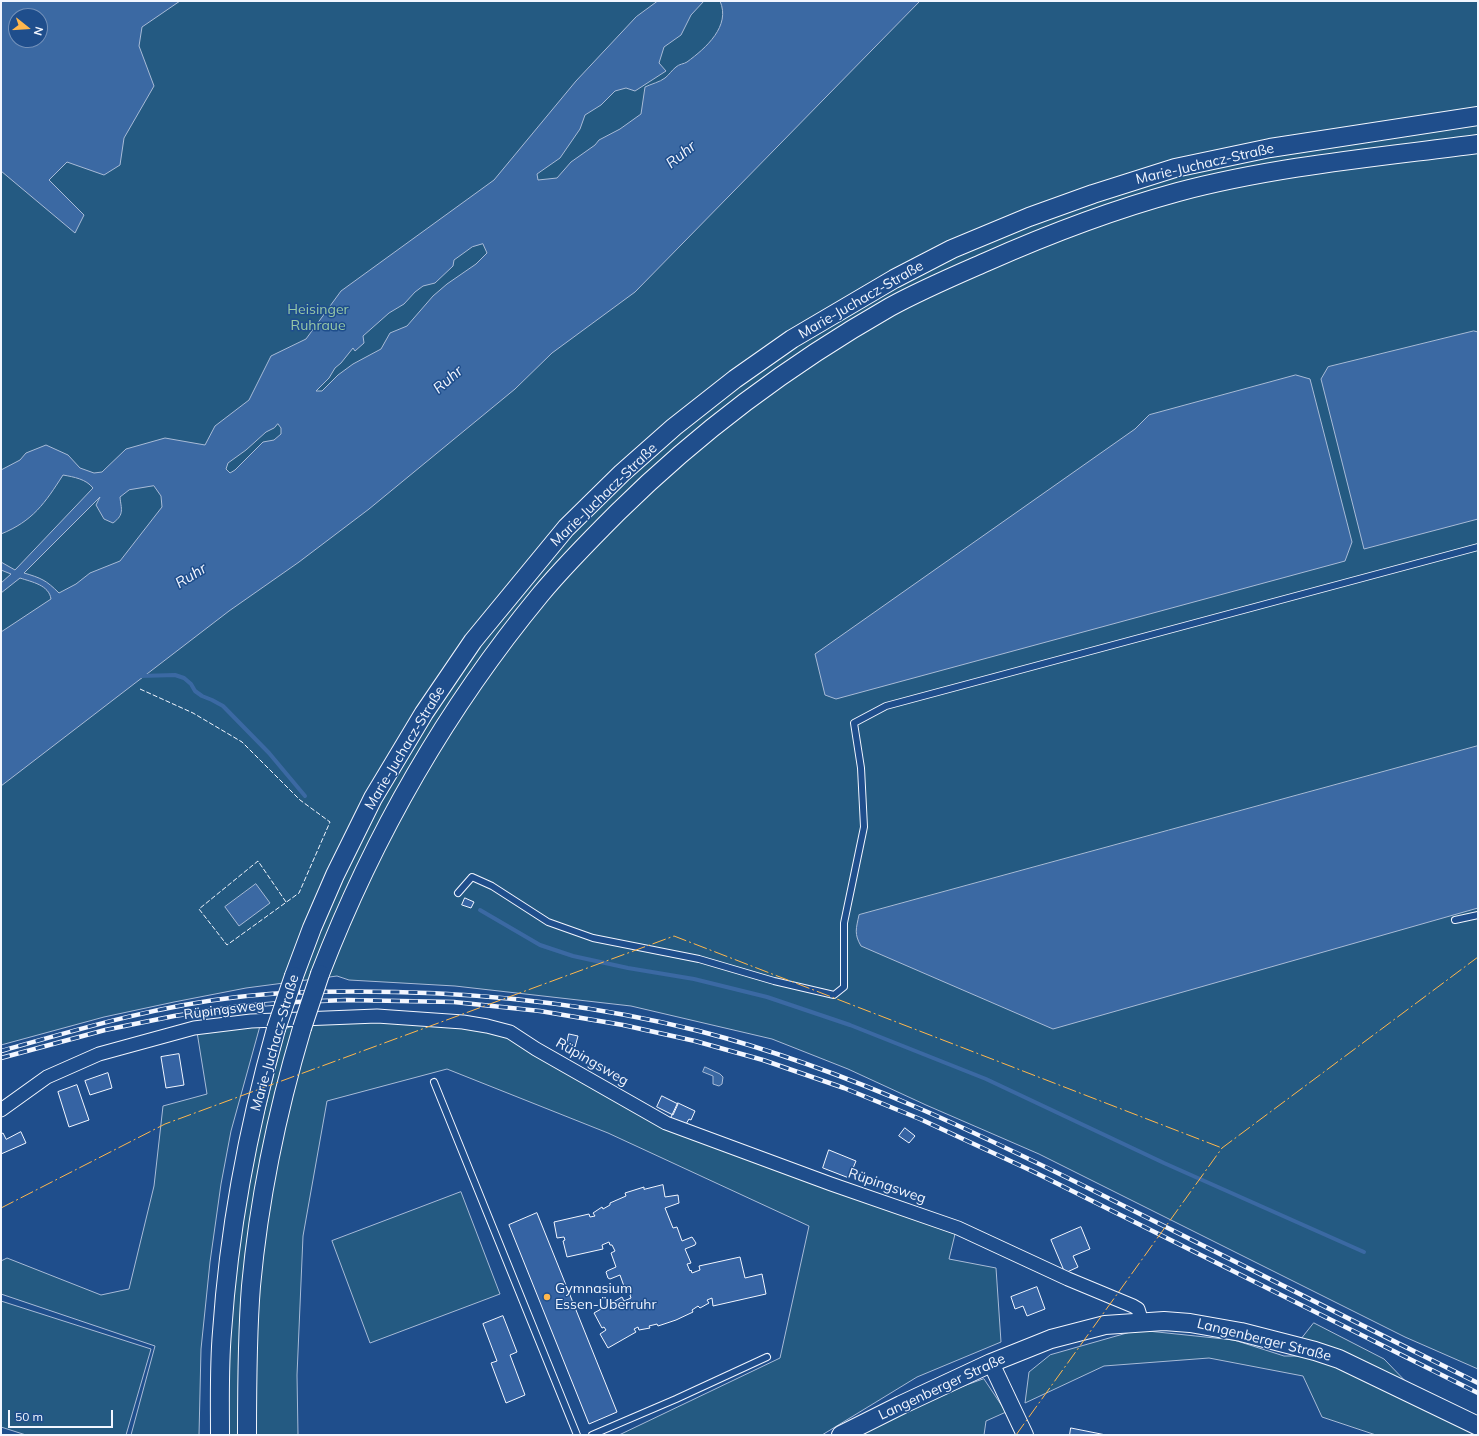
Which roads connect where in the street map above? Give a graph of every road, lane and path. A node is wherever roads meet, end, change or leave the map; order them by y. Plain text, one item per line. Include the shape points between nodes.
1 (1478, 116) edge
2 (1478, 144) edge
3 (1478, 547) edge
4 (458, 893) dead end
5 (1478, 915) edge
6 (1455, 920) dead end
7 (434, 1082) dead end
8 (1, 1110) edge
9 (1142, 1322) junction
10 (766, 1357) dead end
11 (991, 1363) junction
12 (1478, 1426) edge
13 (220, 1435) edge
14 (247, 1435) edge
15 (577, 1435) edge
16 (592, 1435) edge
17 (841, 1435) edge
18 (1025, 1435) edge

1 - 13 main road, Marie-Juchacz-Straße, bridge via 1270,148 1175,168 1029,217 952,249 894,279 792,339 735,379 674,427 566,528 473,641 424,713 373,798 312,928 262,1077 237,1204 222,1333
2 - 14 main road, Marie-Juchacz-Straße, bridge via 1274,172 1181,192 1104,214 1040,238 958,274 892,306 814,354 751,398 691,445 589,541 541,593 445,725 397,807 361,877 320,974 287,1077 274,1136 257,1242 251,1286
3 - 4 lane via 886,706 854,723 861,768 864,826 844,923 844,987 834,995 699,959 593,938 548,922 492,886 472,877
5 - 6 lane
7 - 15 lane
8 - 9 street, Rüpingsweg via 47,1077 92,1057 194,1028 251,1021 377,1016 487,1026 510,1032 666,1123 958,1228 1133,1306 1138,1309
9 - 11 main road, Langenberger Straße via 1106,1325 1051,1338
9 - 12 main road, Langenberger Straße via 1190,1323 1241,1332 1315,1351 1339,1359
10 - 16 lane
11 - 17 main road, Langenberger Straße
11 - 18 street

